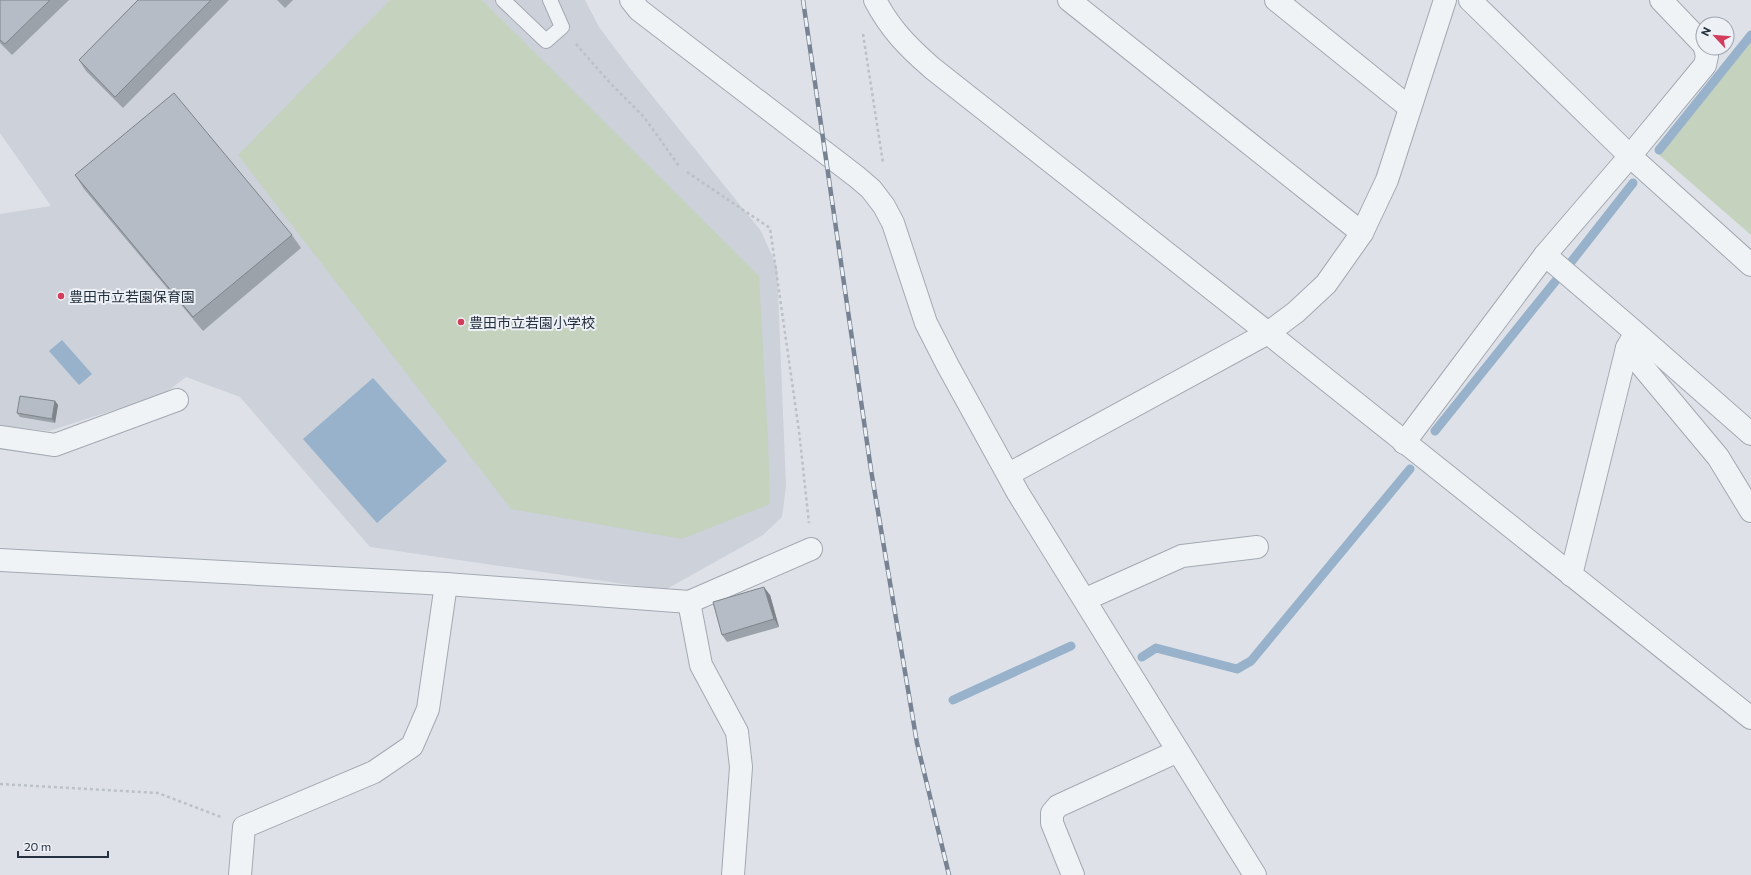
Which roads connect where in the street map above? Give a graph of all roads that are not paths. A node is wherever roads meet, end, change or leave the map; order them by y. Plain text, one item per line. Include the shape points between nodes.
1 (503, 0) edge
2 (550, 0) edge
3 (631, 0) edge
4 (1069, 0) edge
5 (1276, 0) edge
6 (1445, 0) edge
7 (1470, 0) edge
8 (1661, 0) edge
9 (878, 6) edge
10 (1695, 36) edge
11 (1707, 56) edge
12 (1410, 108) junction
13 (1630, 156) junction
14 (1362, 233) junction
15 (1545, 255) junction
16 (1751, 264) edge
17 (1268, 333) junction
18 (1631, 340) junction
19 (177, 400) dead end
20 (1751, 434) edge
21 (0, 437) edge
22 (1404, 443) junction
23 (1009, 474) junction
24 (1751, 511) edge
25 (1257, 547) dead end
26 (810, 549) road end
27 (0, 560) edge
28 (1571, 575) junction
29 (446, 584) junction
30 (1086, 599) junction
31 (690, 602) junction
32 (1751, 718) edge
33 (1178, 751) junction
34 (240, 875) edge
35 (733, 875) edge
36 (1073, 875) edge
37 (1255, 875) edge

1 - 2 lane via 546,41 562,27
3 - 23 street via 639,10 871,189 884,206 892,223 926,323
4 - 14 street
5 - 12 street
6 - 12 street
7 - 13 street
8 - 10 street
9 - 17 street via 893,30 932,68
11 - 13 street via 1705,65
12 - 14 street via 1387,180
13 - 15 street
13 - 16 street
14 - 17 street via 1326,284 1296,312
15 - 18 street
15 - 22 street
17 - 22 street
17 - 23 street
18 - 20 street
18 - 24 street via 1718,457
18 - 28 street
19 - 21 street via 54,445
22 - 28 street
23 - 30 street
25 - 30 street via 1182,556
26 - 31 street
27 - 29 street
28 - 32 street
29 - 31 street
29 - 34 street via 428,709 412,746 374,772 244,827
30 - 33 street
31 - 35 street via 702,665 737,732 741,768
33 - 36 street via 1058,806 1052,813 1052,823
33 - 37 street

